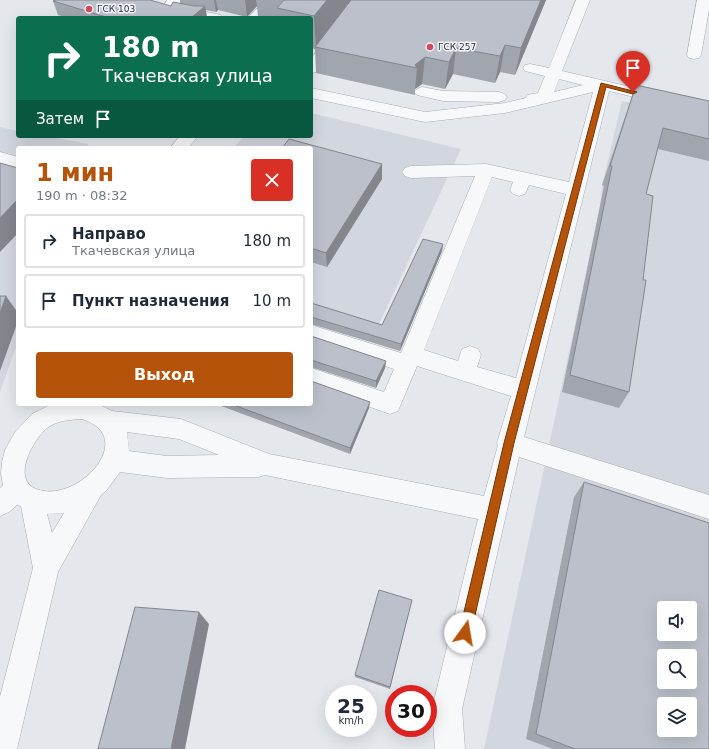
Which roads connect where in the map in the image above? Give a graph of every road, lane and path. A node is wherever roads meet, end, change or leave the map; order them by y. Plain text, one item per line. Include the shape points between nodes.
1 (174, 0) edge
2 (272, 0) edge
3 (361, 0) edge
4 (582, 0) edge
5 (704, 0) edge
6 (207, 16) edge
7 (257, 16) edge
8 (694, 55) dead end
9 (313, 66) edge
10 (530, 68) dead end
11 (554, 73) junction
12 (603, 85) junction
13 (313, 92) edge
14 (422, 92) dead end
15 (544, 98) junction
16 (709, 110) edge
17 (188, 138) edge
18 (180, 146) edge
19 (0, 157) edge
20 (16, 162) edge
21 (486, 170) junction
22 (410, 172) dead end
23 (576, 190) junction
24 (313, 334) edge
25 (409, 359) junction
26 (313, 378) edge
27 (524, 390) junction
28 (83, 407) edge
29 (107, 420) junction
30 (509, 443) junction
31 (8, 458) edge
32 (114, 460) junction
33 (268, 465) junction
34 (92, 488) junction
35 (16, 498) edge
36 (709, 507) edge
37 (493, 510) junction
38 (46, 568) junction
39 (2, 749) edge
40 (450, 749) edge

1 - 6 street via 170,8
2 - 7 street
3 - 9 street
4 - 11 street
5 - 8 street
10 - 11 street
11 - 12 street
11 - 15 street
12 - 15 street
12 - 16 street
12 - 23 street
13 - 15 street via 425,117 505,108
14 - 15 street via 442,96
17 - 18 street
19 - 20 street
21 - 22 street
21 - 23 street via 521,184
21 - 25 street
23 - 27 street
24 - 25 street
25 - 26 street via 390,404
25 - 27 street via 467,363
27 - 30 street
28 - 29 street
28 - 31 street via 50,415 35,423 25,431
29 - 32 street via 114,429 117,439
29 - 33 street via 181,429
30 - 36 street
30 - 37 street
31 - 35 street via 9,475
32 - 33 street via 167,467
32 - 34 street via 106,476
33 - 37 street
34 - 35 street via 78,498 62,503 46,504
34 - 38 street
35 - 38 street
37 - 40 street via 447,709
38 - 39 street

